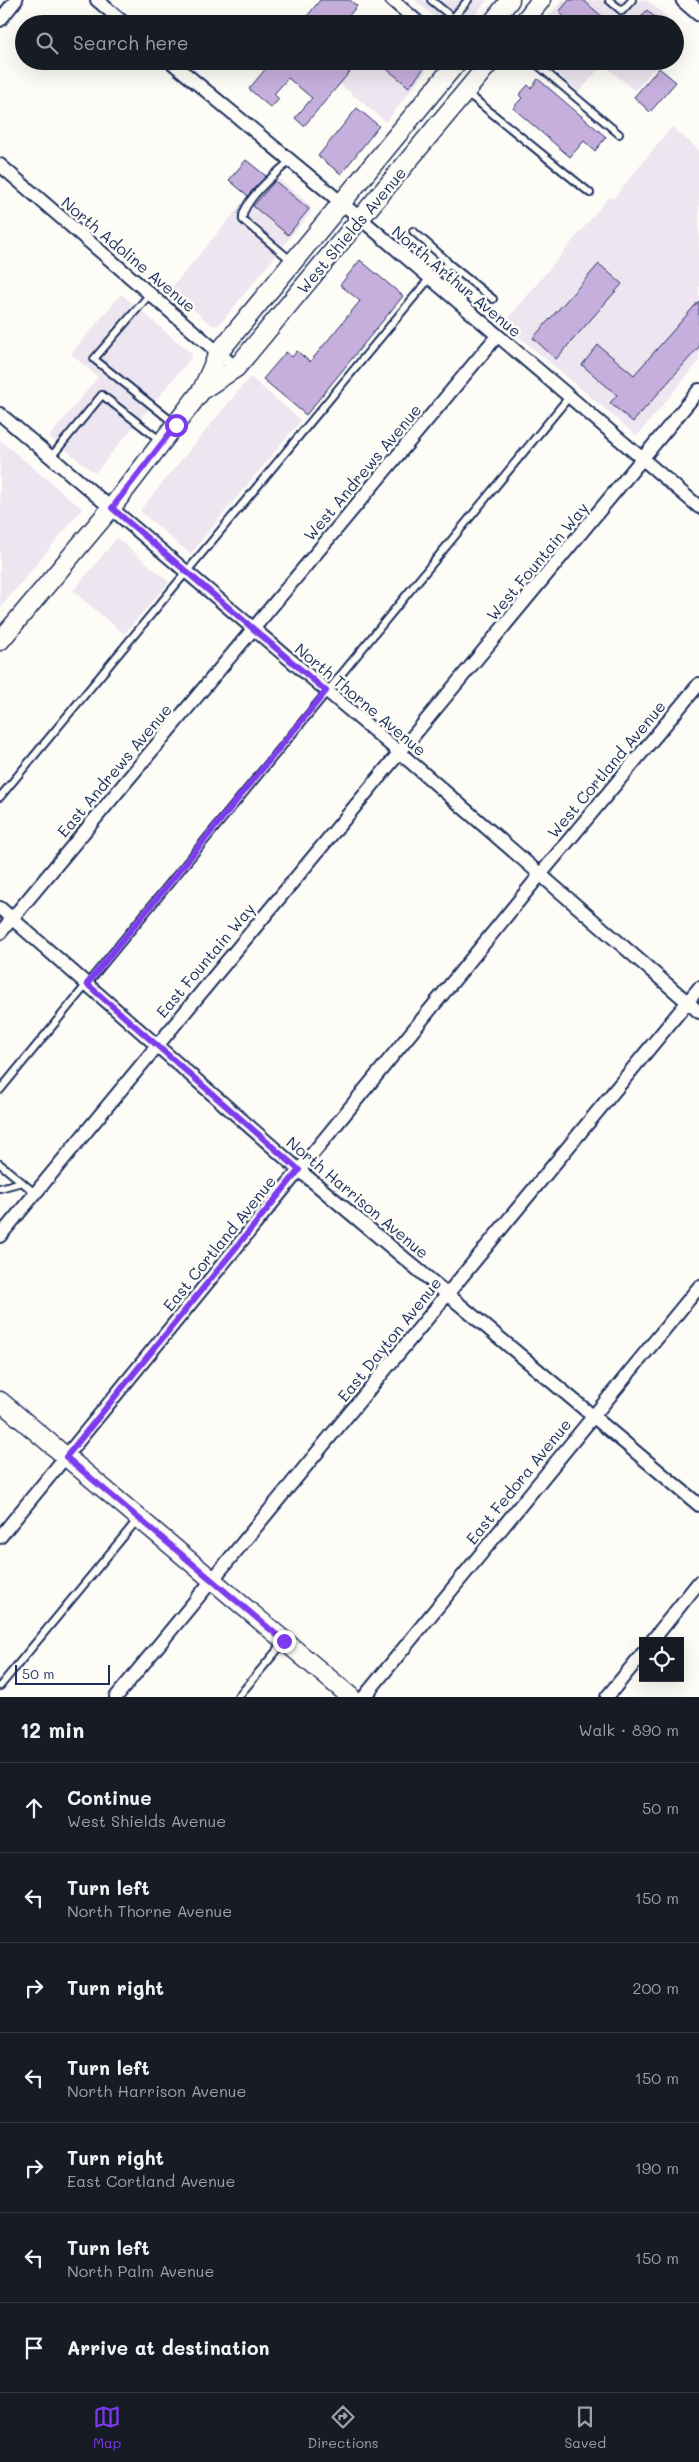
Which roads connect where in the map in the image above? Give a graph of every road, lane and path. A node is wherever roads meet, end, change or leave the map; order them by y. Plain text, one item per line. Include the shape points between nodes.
1 (16, 0) edge
2 (97, 0) edge
3 (392, 0) edge
4 (431, 0) edge
5 (468, 0) edge
6 (510, 0) edge
7 (541, 0) edge
8 (609, 0) edge
9 (632, 0) edge
10 (684, 0) edge
11 (699, 13) edge
12 (114, 15) edge
13 (410, 15) edge
14 (445, 15) edge
15 (455, 15) edge
16 (498, 15) edge
17 (529, 15) edge
18 (0, 20) edge
19 (181, 70) edge
20 (452, 70) edge
21 (461, 70) edge
22 (484, 70) edge
23 (544, 70) edge
24 (466, 92) junction
25 (619, 134) dead end
26 (419, 149) junction
27 (290, 161) junction
28 (0, 165) edge
29 (590, 193) dead end
30 (342, 205) junction
31 (361, 220) junction
32 (413, 231) dead end
33 (294, 263) junction
34 (448, 263) junction
35 (430, 279) junction
36 (150, 294) junction
37 (493, 299) dead end
38 (497, 336) junction
39 (219, 352) junction
40 (236, 368) junction
41 (202, 390) junction
42 (699, 390) edge
43 (569, 397) junction
44 (0, 414) edge
45 (176, 425) junction
46 (162, 442) junction
47 (51, 457) junction
48 (642, 459) junction
49 (699, 507) edge
50 (112, 508) junction
51 (186, 571) junction
52 (252, 628) junction
53 (0, 641) edge
54 (699, 684) edge
55 (326, 691) junction
56 (399, 752) junction
57 (0, 796) edge
58 (539, 876) junction
59 (0, 908) edge
60 (12, 918) junction
61 (0, 933) edge
62 (87, 984) junction
63 (699, 988) edge
64 (687, 1002) junction
65 (699, 1012) edge
66 (156, 1044) junction
67 (0, 1090) edge
68 (0, 1164) edge
69 (299, 1170) junction
70 (22, 1182) junction
71 (0, 1188) edge
72 (35, 1193) junction
73 (0, 1236) edge
74 (699, 1286) edge
75 (447, 1293) junction
76 (0, 1401) edge
77 (593, 1414) junction
78 (66, 1457) junction
79 (699, 1505) edge
80 (138, 1518) junction
81 (0, 1537) edge
82 (213, 1580) junction
83 (699, 1582) edge
84 (655, 1637) edge
85 (284, 1641) junction
86 (639, 1658) edge
87 (0, 1686) edge
88 (116, 1697) edge
89 (238, 1697) edge
90 (351, 1697) edge
91 (364, 1697) edge
92 (608, 1697) edge

1 - 18 street
2 - 12 street
3 - 13 street
4 - 14 lane
5 - 15 lane
6 - 16 main road
7 - 17 main road
8 - 9 lane via 622,11
10 - 11 street
19 - 27 street, North Arthur Avenue
20 - 30 main road, West Shields Avenue
21 - 26 main road via 462,75 428,124
22 - 24 main road, West Shields Avenue
23 - 25 lane
24 - 26 main road, West Shields Avenue
24 - 29 lane
26 - 31 main road, West Shields Avenue
27 - 30 street, North Arthur Avenue
27 - 33 lane via 273,175 242,215 243,220
28 - 36 street, North Adoline Avenue
30 - 31 street, North Arthur Avenue
30 - 33 main road, West Shields Avenue
31 - 35 street, North Arthur Avenue
31 - 40 main road, West Shields Avenue
32 - 34 lane
33 - 39 main road, West Shields Avenue
34 - 35 lane
34 - 37 lane
35 - 38 street, North Arthur Avenue
35 - 51 lane
36 - 39 street, North Adoline Avenue
36 - 45 lane via 94,359
38 - 43 street, North Arthur Avenue
38 - 52 street, West Andrews Avenue
39 - 40 street, North Adoline Avenue
39 - 41 main road, West Shields Avenue
40 - 41 main road, West Shields Avenue
41 - 45 main road, West Shields Avenue
42 - 48 street, West Fountain Way
43 - 48 street, North Arthur Avenue
43 - 55 lane
44 - 47 street, North Thorne Avenue
45 - 46 main road, West Shields Avenue
46 - 47 lane via 102,395
46 - 50 main road, West Shields Avenue
47 - 50 street, North Thorne Avenue
48 - 49 street, North Arthur Avenue
48 - 56 street, West Fountain Way
50 - 51 street, North Thorne Avenue
50 - 53 main road, West Shields Avenue
51 - 52 street, North Thorne Avenue
51 - 57 lane
52 - 55 street, North Thorne Avenue
52 - 60 street, East Andrews Avenue
54 - 58 street, West Cortland Avenue
55 - 56 street, North Thorne Avenue
55 - 62 lane
56 - 58 street, North Thorne Avenue
56 - 66 street, East Fountain Way
58 - 64 street, North Thorne Avenue
58 - 69 street, East Cortland Avenue
59 - 60 street, North Harrison Avenue
60 - 61 street, East Andrews Avenue
60 - 62 street, North Harrison Avenue
62 - 66 street, North Harrison Avenue
62 - 67 lane
63 - 64 street, East Dayton Avenue
64 - 65 street, North Thorne Avenue
64 - 75 street, East Dayton Avenue
66 - 69 street, North Harrison Avenue
66 - 72 street, East Fountain Way
68 - 70 lane
69 - 75 street, North Harrison Avenue
69 - 78 street, East Cortland Avenue
70 - 71 lane
70 - 72 lane
72 - 73 street, East Fountain Way
74 - 77 street, East Fedora Avenue
75 - 77 street, North Harrison Avenue
75 - 82 street, East Dayton Avenue
76 - 78 main road
77 - 79 street, North Harrison Avenue
77 - 91 street, East Fedora Avenue
78 - 80 main road
78 - 81 street, East Cortland Avenue
80 - 82 main road
80 - 87 lane
82 - 85 main road
82 - 88 street, East Dayton Avenue
83 - 84 street
85 - 89 lane
85 - 90 main road
86 - 92 street

